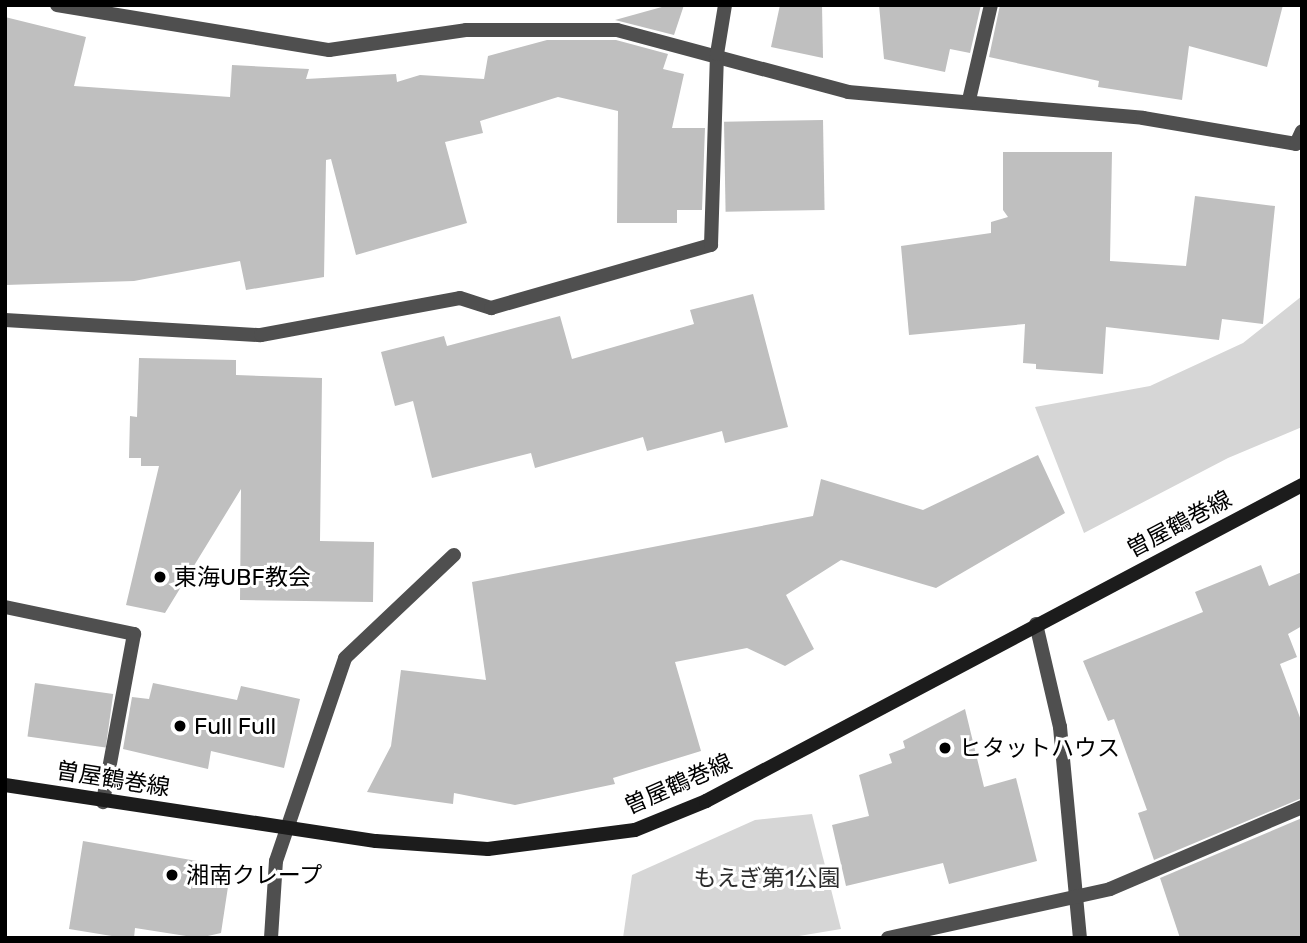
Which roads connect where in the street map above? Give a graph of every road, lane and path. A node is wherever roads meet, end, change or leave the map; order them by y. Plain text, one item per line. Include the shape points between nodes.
1 (57, 5) edge
2 (135, 5) edge
3 (724, 5) edge
4 (991, 5) edge
5 (141, 20) junction
6 (717, 54) junction
7 (969, 100) junction
8 (1302, 131) edge
9 (5, 320) edge
10 (1302, 485) edge
11 (454, 555) dead end
12 (5, 607) edge
13 (1036, 624) junction
14 (5, 785) edge
15 (103, 802) junction
16 (1302, 807) edge
17 (289, 828) junction
18 (1079, 898) junction
19 (271, 938) edge
20 (888, 938) edge
21 (1080, 938) edge

1 - 5 street
2 - 5 street
3 - 6 street
4 - 7 street
5 - 6 street via 329,50 466,30 617,30
6 - 7 street via 848,92
6 - 9 street via 711,245 491,308 460,298 261,335
7 - 8 street via 1143,118 1296,144
10 - 13 main road, 曽屋鶴巻線
11 - 17 street via 345,658
12 - 15 street via 134,634
13 - 17 main road, 曽屋鶴巻線 via 706,801 635,830 488,849
13 - 18 street via 1060,727
14 - 15 main road, 曽屋鶴巻線
15 - 17 main road, 曽屋鶴巻線
16 - 18 street
17 - 19 street via 276,861
18 - 20 street
18 - 21 street

